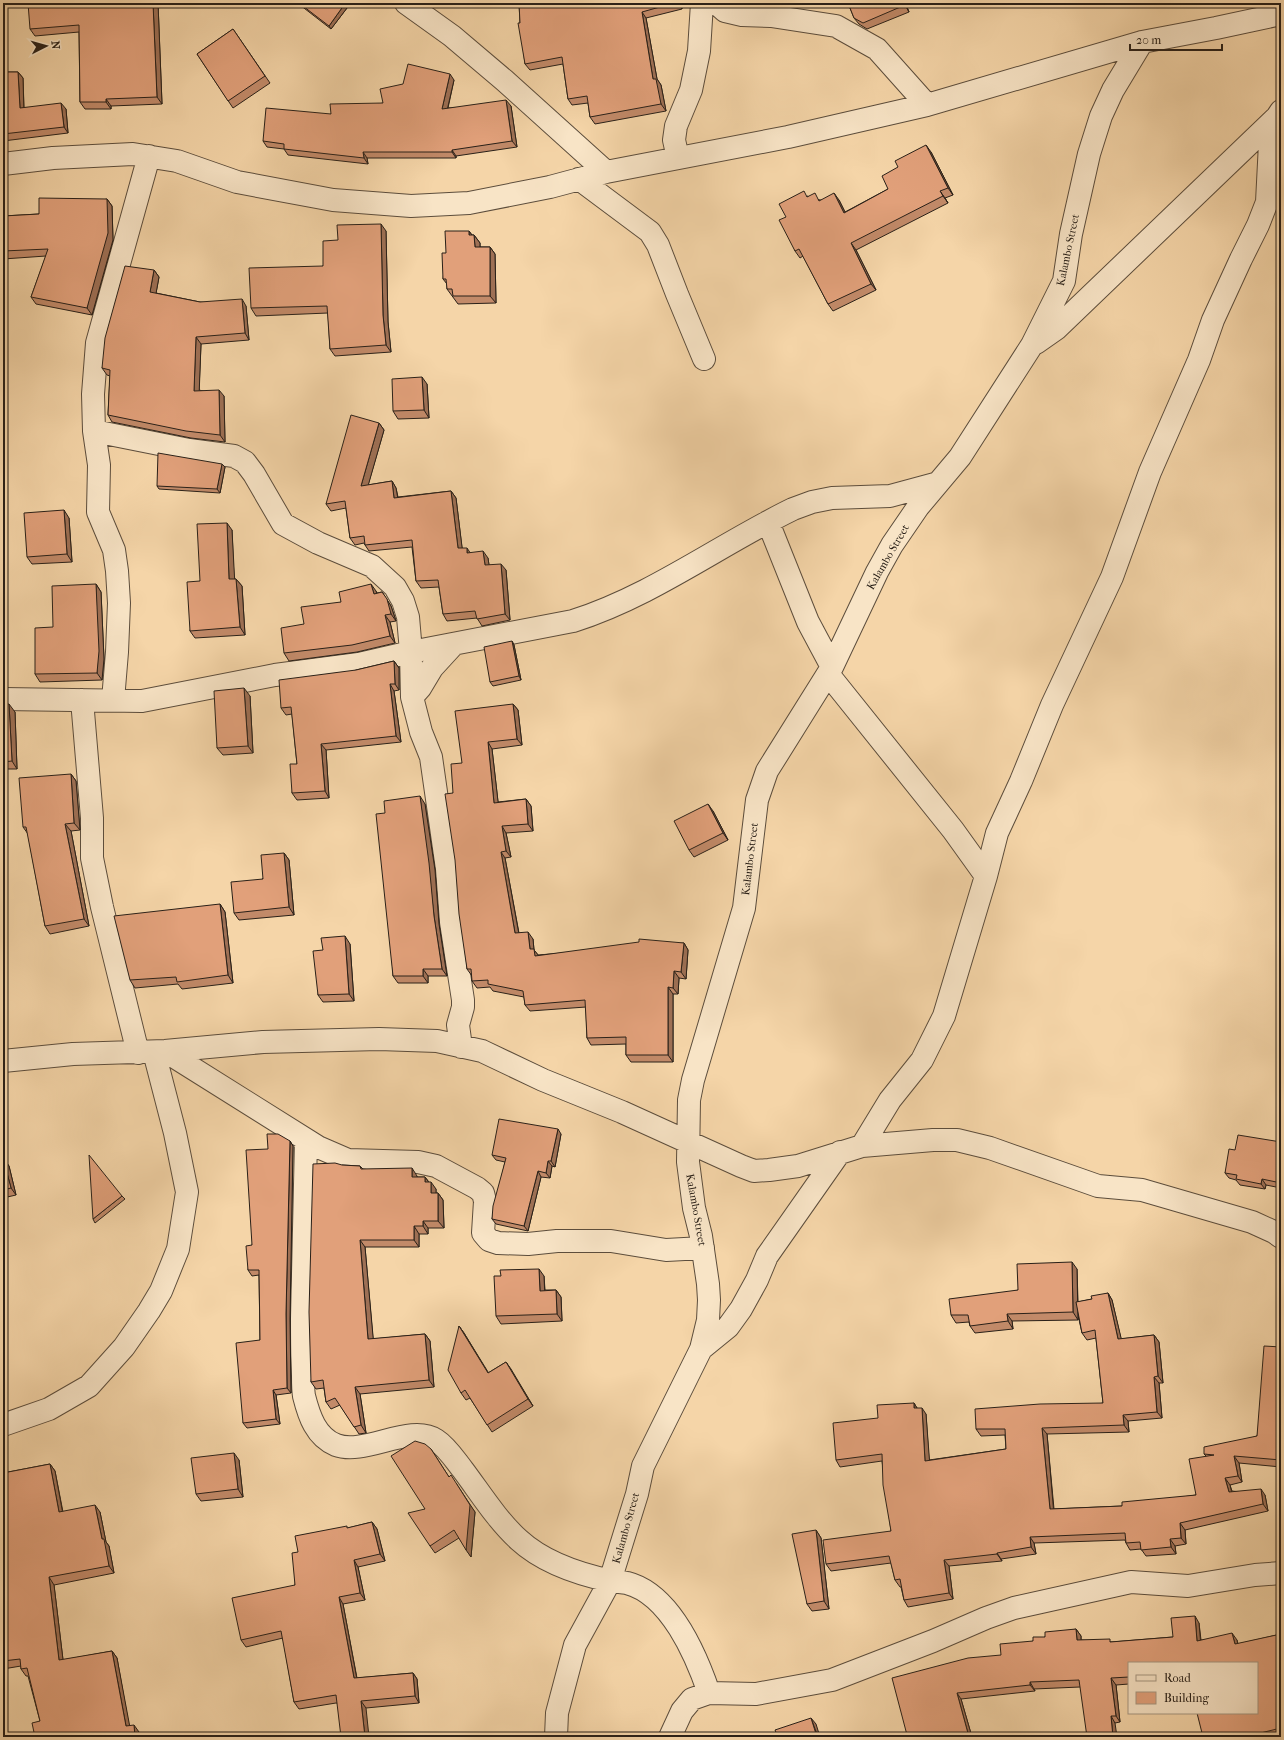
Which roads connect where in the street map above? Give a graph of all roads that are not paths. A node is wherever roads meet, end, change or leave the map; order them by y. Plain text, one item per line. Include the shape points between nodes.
1 (702, 3) edge
2 (716, 3) edge
3 (417, 7) edge
4 (1281, 14) edge
5 (1142, 42) junction
6 (927, 105) junction
7 (1279, 114) edge
8 (149, 156) junction
9 (678, 158) junction
10 (3, 164) edge
11 (606, 172) junction
12 (579, 179) junction
13 (1032, 345) junction
14 (704, 359) dead end
15 (94, 431) junction
16 (938, 483) junction
17 (768, 522) junction
18 (454, 644) junction
19 (411, 652) junction
20 (830, 671) junction
21 (412, 697) junction
22 (3, 699) edge
23 (82, 700) junction
24 (113, 700) junction
25 (986, 876) junction
26 (3, 1046) edge
27 (461, 1047) junction
28 (152, 1052) junction
29 (24, 1059) junction
30 (3, 1061) edge
31 (306, 1140) junction
32 (688, 1142) junction
33 (862, 1146) junction
34 (840, 1152) junction
35 (1281, 1237) edge
36 (703, 1248) junction
37 (701, 1349) junction
38 (3, 1425) edge
39 (1281, 1573) edge
40 (610, 1581) junction
41 (709, 1693) junction
42 (556, 1737) edge
43 (670, 1737) edge

1 - 9 street via 699,51 692,90 676,126 674,140
2 - 6 street via 725,11 742,16 771,16 836,26 878,49
3 - 11 street via 504,80
4 - 5 street
5 - 6 street
5 - 13 street, Kalambo Street via 1113,90 1101,116 1082,183 1064,281
6 - 9 street via 788,137
7 - 13 street via 1056,329
7 - 25 street via 1270,143 1267,202 1258,226 1213,320 1200,360 1150,472 1112,577 1052,705 997,833
8 - 10 street via 133,154 53,158
8 - 12 street via 178,161 238,182 333,200 411,206 469,203
8 - 15 street via 98,343 93,394
9 - 11 street
11 - 12 street
12 - 14 street via 650,232 658,244
13 - 16 street, Kalambo Street via 960,457
15 - 19 street via 189,450 234,456 245,462 283,524 318,544 372,566 395,587 408,617
15 - 24 street via 100,465 98,512 114,550 117,571 119,604
16 - 17 street via 890,496 832,498 812,502
16 - 20 street, Kalambo Street via 918,507 877,572
17 - 18 street via 653,586 597,613 573,621
17 - 20 street
18 - 19 street
18 - 21 street via 432,668
19 - 21 street
19 - 24 street via 359,664 275,675 142,701
20 - 25 street
20 - 32 street, Kalambo Street via 767,771 757,800 744,908 693,1080 689,1100
21 - 27 street via 431,758 445,857 451,922 463,1000 458,1024
22 - 23 street
23 - 24 street
23 - 28 street via 92,818 92,858 102,907
25 - 33 street via 944,1016 922,1060 890,1100
26 - 29 street
27 - 28 street via 437,1041 365,1040 264,1042
27 - 32 street via 482,1051
28 - 29 street via 73,1054
28 - 31 street
28 - 38 street via 175,1133 187,1192 178,1249 161,1291 149,1311 124,1347 89,1386 49,1409
29 - 30 street
31 - 36 street via 348,1160 427,1163 455,1175 483,1194 484,1234 489,1240 498,1243 611,1241 666,1250
31 - 40 street via 302,1270 304,1395 311,1420 321,1436 336,1445 346,1447 360,1447 418,1435 435,1439 519,1540 540,1557
32 - 34 street via 754,1170 798,1166
32 - 36 street, Kalambo Street via 691,1193
33 - 34 street
33 - 35 street via 957,1140 990,1148 1098,1186 1142,1190 1252,1222
34 - 37 street via 767,1256 741,1309 728,1327
36 - 37 street, Kalambo Street via 709,1300 708,1320
37 - 40 street, Kalambo Street via 643,1466
39 - 41 street via 1188,1586 1131,1582 1014,1608 832,1680 756,1694
40 - 41 street via 628,1583 645,1591 666,1608 699,1665
40 - 42 street, Kalambo Street via 575,1645 557,1713
41 - 43 street via 692,1699 682,1711

